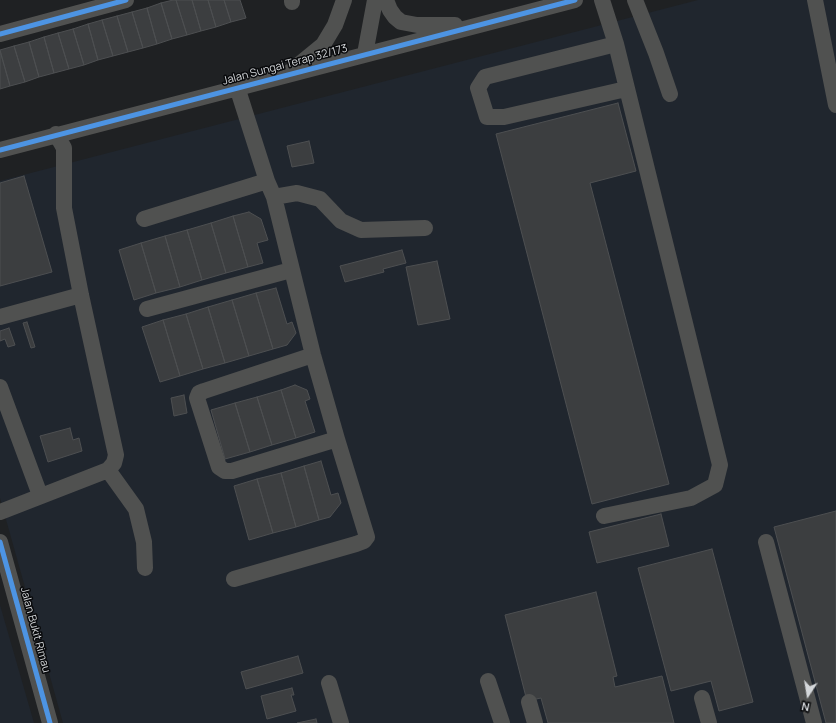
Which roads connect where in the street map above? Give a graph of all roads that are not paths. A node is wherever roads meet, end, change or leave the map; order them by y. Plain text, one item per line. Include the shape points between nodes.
1 (126, 0) edge
2 (345, 0) edge
3 (375, 0) edge
4 (386, 0) edge
5 (575, 0) edge
6 (602, 0) edge
7 (634, 0) edge
8 (815, 0) edge
9 (479, 25) junction
10 (0, 34) edge
11 (616, 44) junction
12 (365, 54) junction
13 (332, 63) junction
14 (287, 75) junction
15 (237, 88) junction
16 (626, 89) junction
17 (670, 94) dead end
18 (836, 105) edge
19 (56, 134) junction
20 (0, 150) edge
21 (266, 181) junction
22 (274, 197) junction
23 (144, 219) dead end
24 (425, 228) dead end
25 (291, 270) junction
26 (81, 295) junction
27 (147, 309) dead end
28 (0, 317) edge
29 (313, 354) junction
30 (0, 387) edge
31 (337, 439) junction
32 (108, 470) junction
33 (40, 496) junction
34 (0, 512) edge
35 (604, 516) dead end
36 (0, 542) edge
37 (766, 542) dead end
38 (145, 568) dead end
39 (234, 579) dead end
40 (488, 681) dead end
41 (329, 683) dead end
42 (702, 698) dead end
43 (529, 702) dead end
44 (50, 723) edge
45 (342, 723) edge
46 (502, 723) edge
47 (535, 723) edge
48 (709, 723) edge
49 (814, 723) edge

1 - 10 street
2 - 13 street
2 - 14 street via 323,45
3 - 12 street
4 - 9 street via 395,18 408,24
5 - 9 street, Jalan Sungai Terap 32/173
6 - 11 street
7 - 17 street
8 - 18 street
9 - 12 street, Jalan Sungai Terap 32/173
11 - 16 street
11 - 16 street via 485,77 478,88 487,117 504,117
12 - 13 street, Jalan Sungai Terap 32/173
13 - 14 street, Jalan Sungai Terap 32/173
14 - 15 street, Jalan Sungai Terap 32/173
15 - 19 street, Jalan Sungai Terap 32/173
15 - 21 street
16 - 35 street via 720,465 715,485 691,498
19 - 20 street, Jalan Sungai Terap 32/173
19 - 26 street via 64,148 64,208
21 - 22 street
21 - 23 street
22 - 24 street via 297,193 320,199 342,221 361,230
22 - 25 street
25 - 27 street
25 - 29 street
26 - 28 street
26 - 32 street via 116,455
29 - 31 street
29 - 31 street via 204,391 199,393 197,398 219,467 225,471
30 - 33 street
31 - 39 street via 368,537 364,541
32 - 33 street
32 - 38 street via 136,509 144,542
33 - 34 street
36 - 44 street, Jalan Bukit Rimau
37 - 49 street
40 - 46 street
41 - 45 street
42 - 48 street
43 - 47 street

